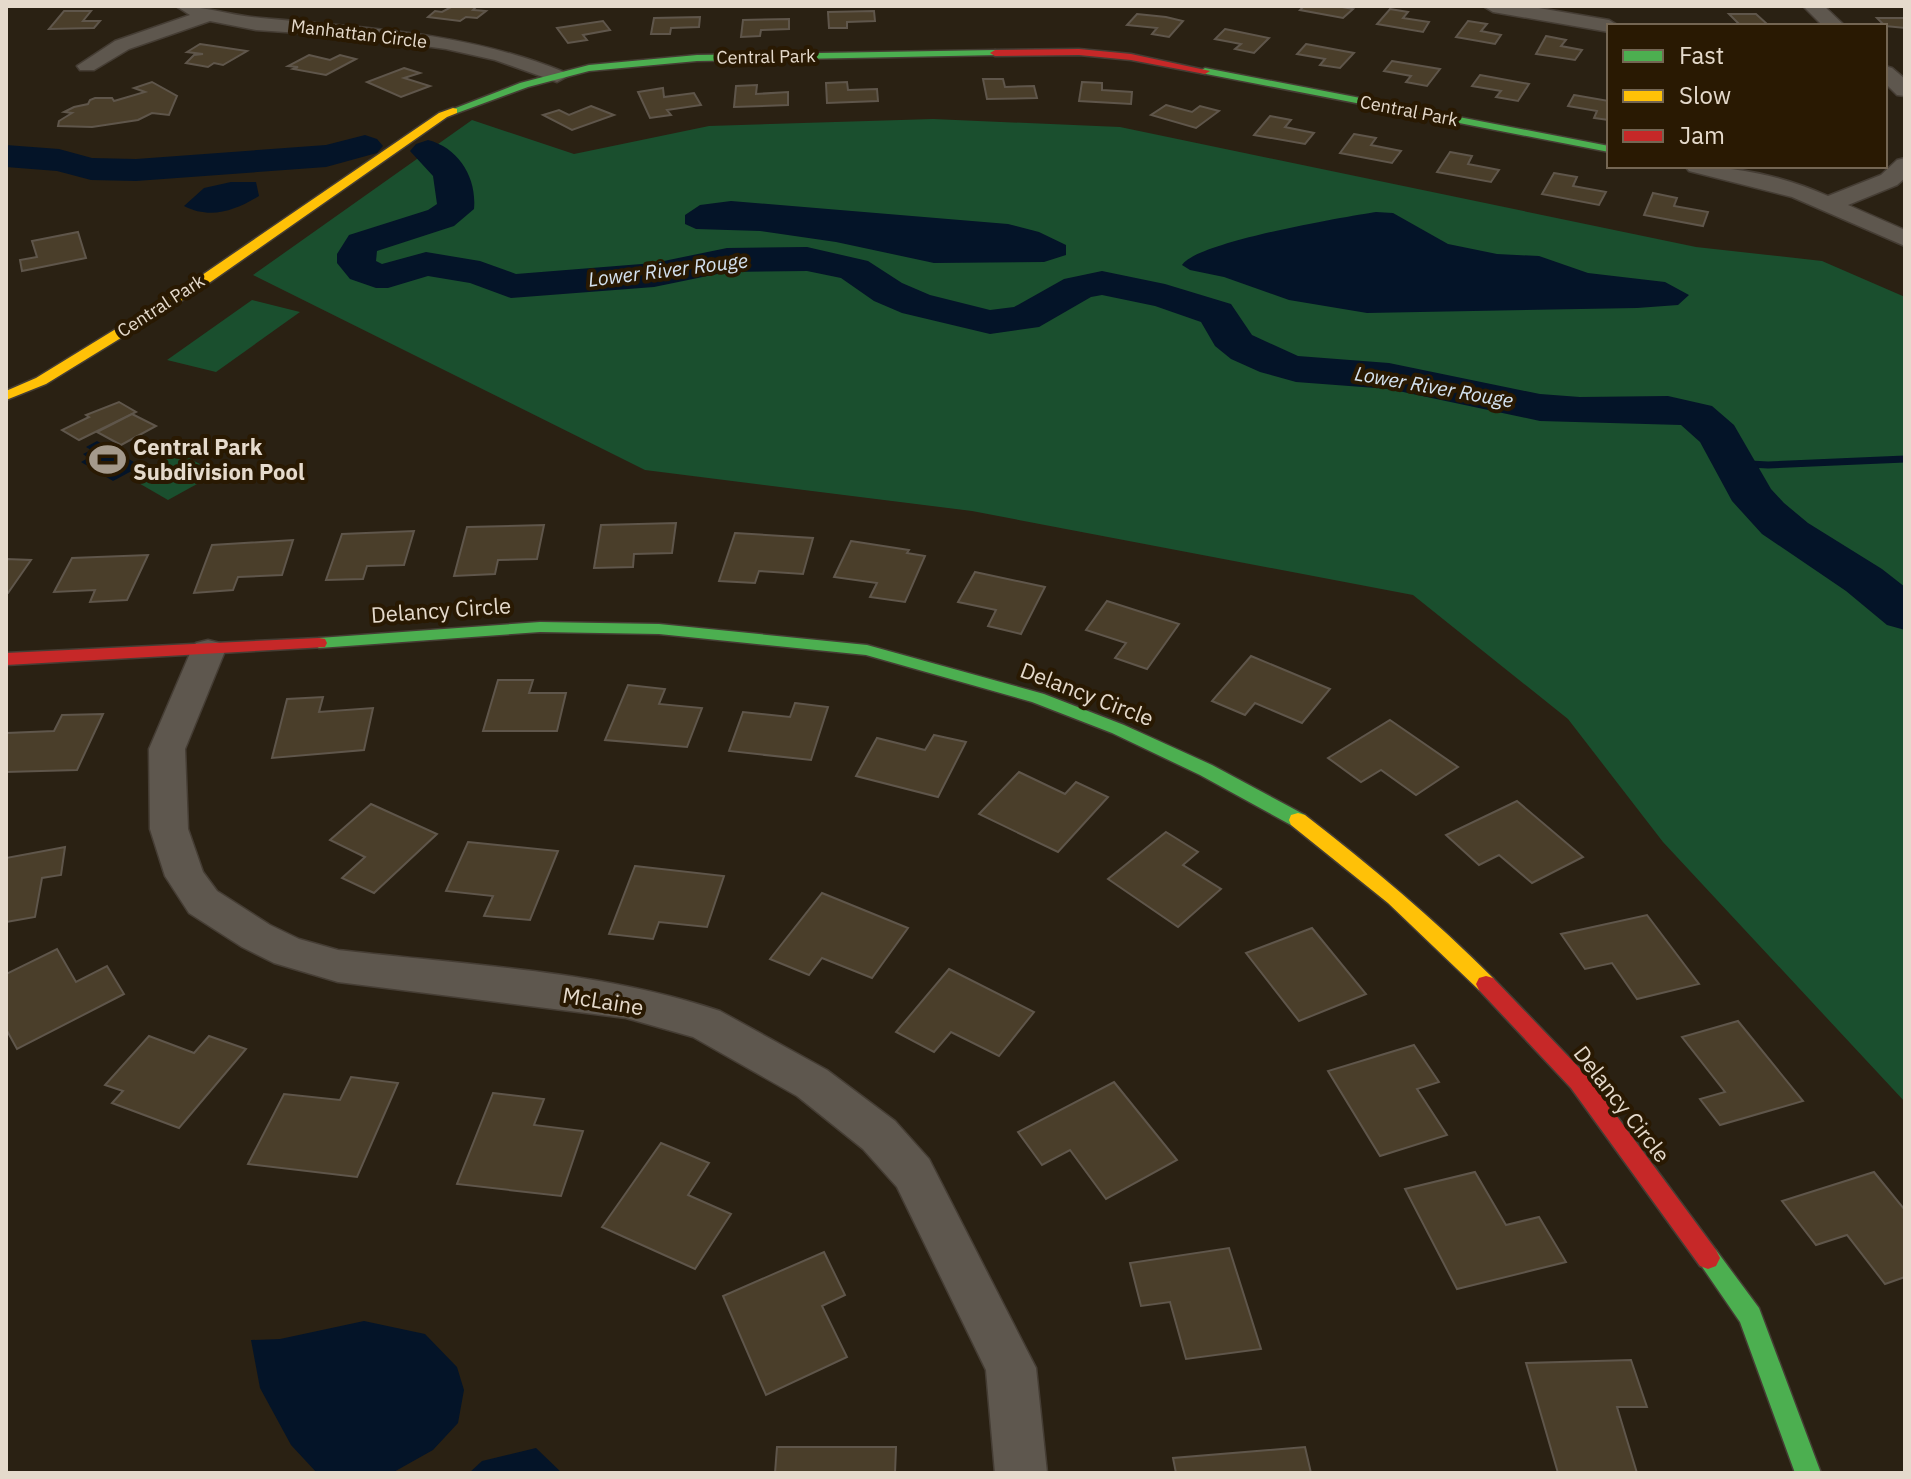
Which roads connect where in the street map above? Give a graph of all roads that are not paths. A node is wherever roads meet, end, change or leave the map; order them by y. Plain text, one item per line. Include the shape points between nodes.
1 (186, 6) edge
2 (1493, 6) edge
3 (1813, 6) edge
4 (1528, 9) edge
5 (206, 16) junction
6 (1833, 24) edge
7 (1607, 26) edge
8 (440, 44) junction
9 (87, 66) dead end
10 (1887, 74) edge
11 (557, 76) junction
12 (524, 85) junction
13 (1905, 90) edge
14 (1607, 149) edge
15 (1905, 165) edge
16 (1706, 168) edge
17 (1829, 204) junction
18 (1895, 206) dead end
19 (1870, 220) junction
20 (1905, 239) edge
21 (6, 396) edge
22 (208, 651) junction
23 (6, 659) edge
24 (1021, 1473) edge
25 (1808, 1473) edge

1 - 5 street, Manhattan Circle
2 - 4 street
3 - 6 street
4 - 7 street
5 - 8 street, Manhattan Circle via 370,24
5 - 9 street via 122,45
8 - 11 street, Manhattan Circle via 506,55
8 - 12 street, Manhattan Circle
10 - 13 street
11 - 12 street, Central Park
11 - 14 street, Central Park via 697,58 1079,52 1131,57
12 - 21 street, Central Park via 443,115 194,287 41,381
15 - 17 street via 1889,180
16 - 17 street
17 - 19 street
18 - 19 street
19 - 20 street
22 - 23 street, Delancy Circle
22 - 24 street, McLaine via 167,749 169,829 185,876 203,902 277,947 338,966 626,1001 705,1023 812,1083 879,1135 913,1173 1011,1368
22 - 25 street, Delancy Circle via 540,627 659,629 867,650 1038,698 1206,770 1287,812 1375,878 1436,932 1579,1082 1750,1316

